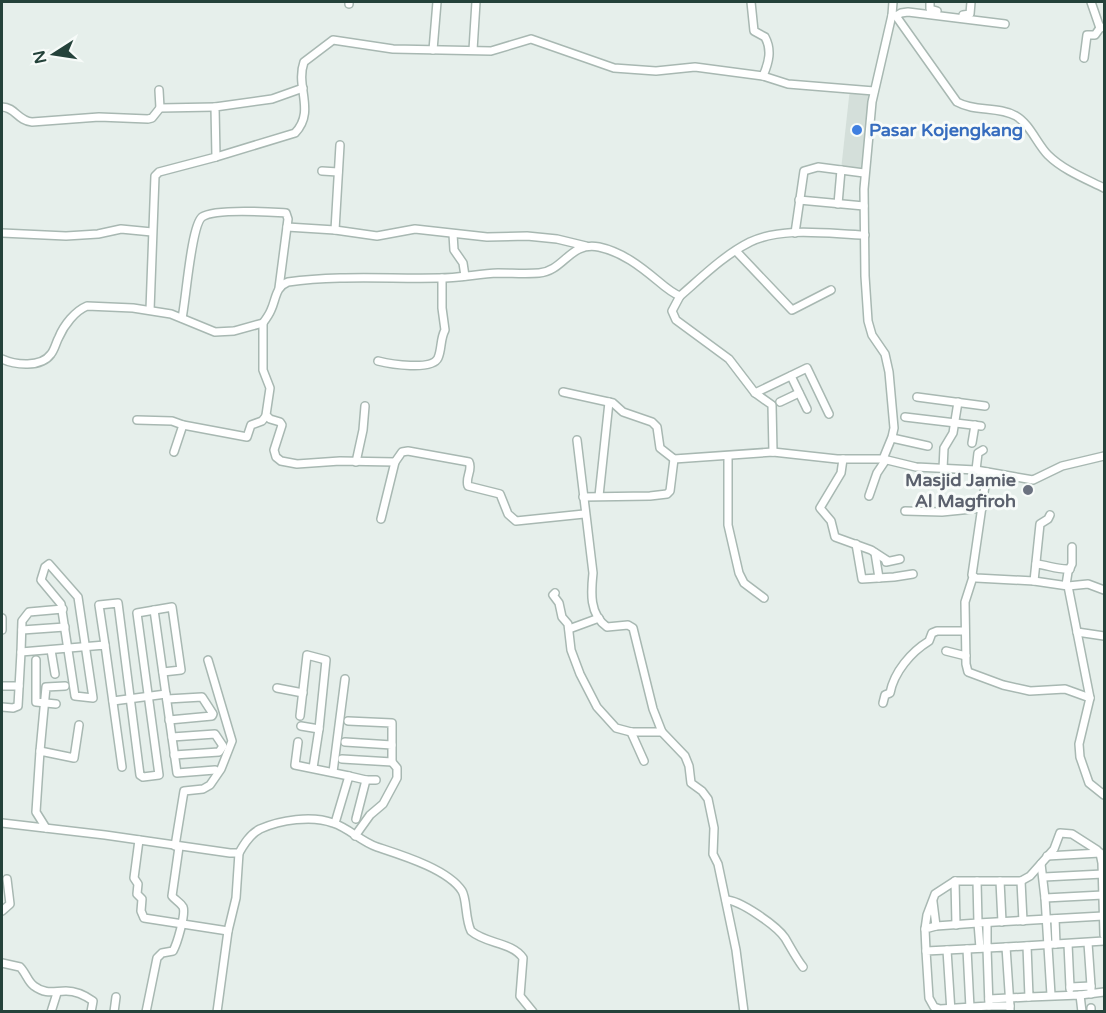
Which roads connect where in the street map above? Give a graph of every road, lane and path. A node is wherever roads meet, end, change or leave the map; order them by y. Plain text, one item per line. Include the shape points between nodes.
1 (437, 2) edge
2 (476, 2) edge
3 (752, 2) edge
4 (893, 2) edge
5 (930, 2) edge
6 (971, 2) edge
7 (1093, 2) edge
8 (894, 16) junction
9 (1005, 24) dead end
10 (1102, 28) edge
11 (433, 50) junction
12 (473, 50) junction
13 (1084, 58) dead end
14 (763, 75) junction
15 (303, 88) junction
16 (159, 90) dead end
17 (874, 92) junction
18 (214, 106) junction
19 (2, 107) edge
20 (160, 108) junction
21 (340, 145) dead end
22 (216, 157) junction
23 (841, 170) junction
24 (322, 171) dead end
25 (338, 172) junction
26 (864, 173) junction
27 (1104, 188) edge
28 (799, 200) junction
29 (838, 204) junction
30 (864, 206) junction
31 (287, 227) junction
32 (334, 230) junction
33 (152, 232) junction
34 (2, 233) edge
35 (795, 233) junction
36 (453, 234) junction
37 (865, 235) junction
38 (586, 246) junction
39 (736, 250) junction
40 (465, 276) junction
41 (442, 278) junction
42 (279, 289) junction
43 (831, 290) dead end
44 (680, 296) junction
45 (150, 310) junction
46 (182, 318) junction
47 (263, 323) junction
48 (2, 359) edge
49 (378, 360) dead end
50 (791, 376) junction
51 (563, 392) dead end
52 (756, 393) junction
53 (799, 393) junction
54 (917, 397) dead end
55 (609, 402) junction
56 (780, 402) dead end
57 (958, 402) junction
58 (365, 406) dead end
59 (985, 406) dead end
60 (807, 409) dead end
61 (829, 414) dead end
62 (266, 416) junction
63 (905, 417) dead end
64 (137, 420) dead end
65 (955, 422) junction
66 (183, 425) junction
67 (892, 438) junction
68 (577, 440) dead end
69 (972, 443) dead end
70 (928, 446) dead end
71 (983, 450) dead end
72 (174, 452) dead end
73 (773, 453) junction
74 (728, 456) junction
75 (1104, 456) edge
76 (674, 459) junction
77 (843, 459) junction
78 (884, 460) junction
79 (356, 462) junction
80 (395, 462) junction
81 (943, 469) junction
82 (976, 470) junction
83 (987, 472) junction
84 (599, 496) junction
85 (869, 496) dead end
86 (583, 497) junction
87 (982, 508) junction
88 (906, 511) dead end
89 (585, 514) junction
90 (1050, 515) dead end
91 (381, 519) dead end
92 (856, 544) junction
93 (1072, 547) dead end
94 (875, 553) junction
95 (900, 559) dead end
96 (888, 561) junction
97 (877, 563) junction
98 (1036, 564) junction
99 (1070, 569) junction
100 (913, 574) dead end
101 (973, 577) junction
102 (879, 578) junction
103 (1034, 581) junction
104 (1067, 585) junction
105 (1104, 590) edge
106 (555, 593) dead end
107 (764, 598) dead end
108 (63, 609) junction
109 (154, 610) junction
110 (2, 618) edge
111 (599, 618) junction
112 (65, 627) junction
113 (569, 629) junction
114 (2, 630) edge
115 (22, 630) junction
116 (965, 631) junction
117 (1077, 632) junction
118 (1104, 636) edge
119 (105, 645) junction
120 (86, 647) junction
121 (68, 648) junction
122 (51, 650) junction
123 (946, 651) dead end
124 (21, 652) junction
125 (966, 656) junction
126 (36, 660) dead end
127 (208, 660) dead end
128 (163, 672) junction
129 (55, 674) dead end
130 (345, 679) dead end
131 (2, 686) edge
132 (19, 686) junction
133 (65, 686) dead end
134 (277, 688) dead end
135 (303, 693) junction
136 (148, 696) junction
137 (166, 696) junction
138 (130, 698) junction
139 (1090, 698) junction
140 (113, 701) junction
141 (45, 703) junction
142 (883, 703) dead end
143 (56, 704) dead end
144 (2, 707) edge
145 (300, 716) dead end
146 (169, 720) junction
147 (348, 721) dead end
148 (80, 725) dead end
149 (301, 726) dead end
150 (319, 729) junction
151 (631, 732) junction
152 (662, 732) junction
153 (172, 737) junction
154 (298, 742) dead end
155 (345, 742) dead end
156 (392, 745) junction
157 (40, 751) junction
158 (174, 755) junction
159 (342, 759) dead end
160 (644, 761) dead end
161 (392, 762) junction
162 (122, 768) dead end
163 (313, 768) junction
164 (215, 770) dead end
165 (333, 772) junction
166 (349, 776) junction
167 (366, 780) junction
168 (376, 780) dead end
169 (1104, 795) edge
170 (356, 819) dead end
171 (2, 823) edge
172 (335, 823) junction
173 (46, 828) junction
174 (355, 836) junction
175 (139, 840) junction
176 (177, 847) junction
177 (239, 853) junction
178 (1100, 853) junction
179 (1047, 856) junction
180 (1041, 864) junction
181 (1103, 874) edge
182 (1044, 877) junction
183 (7, 879) dead end
184 (955, 881) junction
185 (977, 881) junction
186 (1000, 881) junction
187 (1021, 881) junction
188 (1103, 895) edge
189 (1045, 898) junction
190 (933, 899) junction
191 (726, 900) junction
192 (2, 911) edge
193 (1047, 919) junction
194 (1055, 920) junction
195 (1023, 921) junction
196 (1103, 921) edge
197 (1002, 922) junction
198 (181, 923) junction
199 (978, 923) junction
200 (987, 923) junction
201 (956, 925) junction
202 (936, 926) junction
203 (924, 929) junction
204 (228, 931) junction
205 (1104, 935) edge
206 (1104, 941) edge
207 (1088, 943) junction
208 (1056, 944) junction
209 (1068, 944) junction
210 (1048, 945) junction
211 (1027, 946) junction
212 (1006, 947) junction
213 (984, 948) junction
214 (968, 949) junction
215 (946, 950) junction
216 (926, 951) junction
217 (2, 963) edge
218 (803, 967) dead end
219 (1091, 990) junction
220 (1070, 991) junction
221 (1104, 992) edge
222 (57, 993) junction
223 (1080, 994) junction
224 (1051, 995) junction
225 (116, 997) dead end
226 (1029, 997) junction
227 (989, 1002) junction
228 (1007, 1007) edge
229 (970, 1008) junction
230 (951, 1010) edge
231 (51, 1011) edge
232 (91, 1011) edge
233 (114, 1011) edge
234 (146, 1011) edge
235 (217, 1011) edge
236 (533, 1011) edge
237 (744, 1011) edge
238 (1082, 1011) edge

1 - 11 street
2 - 12 street
3 - 14 street via 754,31 765,37 769,48
4 - 8 street
5 - 6 street via 931,10 968,16
7 - 10 street
8 - 9 street via 908,12
8 - 17 street
8 - 27 street via 957,102 1015,116 1060,165
10 - 13 street via 1088,35
11 - 12 street
11 - 15 street via 331,41 304,62
12 - 14 street via 494,51 531,39 614,69 656,71 695,67
14 - 17 street via 788,84
15 - 18 street via 274,99
15 - 22 street via 304,120 295,133
16 - 20 street
17 - 26 street
18 - 20 street
18 - 22 street
19 - 20 street via 10,108 28,122 99,117 148,119
21 - 25 street
22 - 33 street via 155,176
23 - 26 street
23 - 28 street via 818,167 804,171
23 - 29 street
24 - 25 street
25 - 32 street
26 - 30 street
28 - 29 street
28 - 35 street
29 - 30 street
30 - 37 street
31 - 32 street
31 - 42 street
31 - 46 street via 286,213 240,211 202,218 194,238
32 - 36 street via 377,236 415,230
33 - 34 street via 121,229 66,236
33 - 45 street
35 - 37 street
35 - 39 street via 755,240
36 - 38 street via 545,237
36 - 40 street via 454,250 463,263
37 - 67 street via 868,321 890,372
38 - 40 street via 544,272
38 - 44 street via 620,254
39 - 43 street via 792,310
39 - 44 street
40 - 41 street
41 - 42 street via 301,280 286,282
41 - 49 street via 445,330 437,360 418,365
42 - 47 street
44 - 52 street via 672,310 676,320 729,359
45 - 46 street
45 - 48 street via 85,306 64,327 47,358 21,364
46 - 47 street via 218,332
47 - 62 street via 263,370 270,388
50 - 52 street
50 - 53 street
50 - 61 street via 807,369
51 - 55 street
52 - 73 street via 774,409
53 - 56 street
53 - 60 street
54 - 57 street
55 - 76 street via 655,424 659,446
55 - 84 street
57 - 59 street
57 - 65 street
58 - 79 street
62 - 66 street via 262,422 251,425 247,437
62 - 79 street via 281,424 274,450 281,461 297,465
63 - 65 street
64 - 66 street
65 - 69 street via 978,425
65 - 81 street via 944,448
66 - 72 street
67 - 70 street
67 - 78 street
68 - 86 street
71 - 82 street via 978,453
73 - 74 street
73 - 77 street
74 - 76 street
74 - 107 street via 728,525 739,573 741,580
75 - 83 street via 1062,466 1033,480
76 - 84 street via 667,494
77 - 78 street
77 - 92 street via 841,473 820,508 831,521 835,537
78 - 81 street
78 - 85 street
79 - 80 street
80 - 89 street via 402,452 408,451 470,462 468,486 500,494 508,514 519,522
80 - 91 street
81 - 82 street
82 - 83 street
83 - 87 street
84 - 86 street
86 - 89 street
87 - 88 street
87 - 101 street
89 - 111 street via 593,573 592,598
90 - 98 street via 1040,524
92 - 94 street
92 - 102 street via 861,579
93 - 99 street
94 - 96 street
94 - 97 street
95 - 96 street
96 - 97 street
97 - 102 street
98 - 99 street
98 - 103 street
99 - 104 street
100 - 102 street
101 - 103 street
101 - 116 street via 965,597
103 - 104 street
104 - 105 street via 1088,584
104 - 117 street
106 - 113 street
108 - 112 street
108 - 115 street via 29,612 22,621
108 - 120 street via 41,580 49,564 78,597
109 - 128 street
109 - 128 street via 172,607 181,670
109 - 136 street via 137,613
110 - 114 street
111 - 113 street
111 - 152 street via 609,627 633,628
112 - 115 street
112 - 121 street
113 - 151 street via 571,650 590,697 616,728
115 - 124 street
116 - 125 street
116 - 142 street via 932,633 929,641 904,664
117 - 118 street
117 - 139 street
119 - 120 street
119 - 138 street via 99,605 117,603
119 - 140 street
120 - 121 street
120 - 121 street via 93,698 75,696
121 - 122 street
122 - 124 street
122 - 129 street
123 - 125 street
124 - 132 street
125 - 139 street via 966,670 977,677 1030,691 1065,688
126 - 141 street via 36,701
127 - 176 street via 230,730 231,746 210,785 184,791
128 - 137 street
130 - 165 street
131 - 132 street
132 - 144 street via 18,706
133 - 141 street via 47,686
134 - 135 street
135 - 145 street
135 - 150 street via 307,655 326,660
136 - 137 street
136 - 138 street
136 - 138 street via 159,776 140,775
137 - 146 street
137 - 146 street via 202,697 213,714
138 - 140 street
139 - 169 street via 1079,744 1080,757 1089,783
140 - 162 street
141 - 143 street
141 - 157 street
146 - 153 street
147 - 156 street via 393,723
148 - 157 street via 75,758
149 - 150 street
150 - 163 street
151 - 152 street
151 - 160 street
152 - 191 street via 685,756 690,782 708,799 714,828 713,854
153 - 158 street
153 - 158 street via 214,734 223,746 219,752
154 - 163 street via 295,765
155 - 156 street
156 - 161 street
157 - 173 street via 36,812
158 - 164 street via 177,772
159 - 161 street
161 - 174 street via 398,774 386,800
163 - 165 street
165 - 166 street
166 - 167 street
166 - 172 street
167 - 168 street
167 - 170 street
171 - 173 street
172 - 174 street
172 - 177 street via 313,819 259,830 246,840
173 - 175 street
174 - 236 street via 434,868 456,885 463,892 471,931 513,949 523,958 520,997
175 - 176 street
175 - 198 street via 134,878 142,899 142,916
176 - 177 street
176 - 198 street via 172,896 183,908
177 - 204 street via 235,906
178 - 179 street
178 - 179 street via 1072,834 1063,833 1058,834 1054,849
178 - 181 street
179 - 180 street
180 - 182 street
180 - 187 street
181 - 182 street
181 - 188 street
182 - 189 street
183 - 192 street via 10,904
184 - 185 street
184 - 190 street via 938,891
184 - 201 street
185 - 186 street
185 - 199 street
186 - 187 street
186 - 197 street
187 - 195 street
188 - 189 street
188 - 196 street
189 - 193 street
190 - 202 street
190 - 203 street
191 - 218 street via 741,904 781,934
191 - 237 street
193 - 194 street
193 - 195 street
193 - 210 street
194 - 196 street
194 - 208 street
195 - 197 street
196 - 205 street
197 - 200 street
198 - 204 street
198 - 234 street via 173,951 162,952 157,958
199 - 200 street
199 - 201 street
199 - 213 street
200 - 213 street
201 - 202 street
202 - 203 street
203 - 216 street
204 - 235 street
206 - 207 street
207 - 209 street
207 - 219 street
208 - 209 street
208 - 210 street
209 - 220 street
210 - 211 street
210 - 224 street
211 - 212 street
211 - 226 street
212 - 213 street
212 - 228 street
213 - 214 street
213 - 227 street
214 - 215 street
214 - 229 street
215 - 216 street
215 - 230 street
216 - 230 street via 931,1002 937,1009
217 - 222 street via 23,969 35,987
219 - 220 street
219 - 221 street
219 - 223 street
220 - 223 street
220 - 224 street
222 - 231 street
222 - 232 street via 68,991 88,998 93,1001
223 - 238 street
224 - 226 street
225 - 233 street
226 - 228 street
227 - 228 street
227 - 229 street
229 - 230 street

